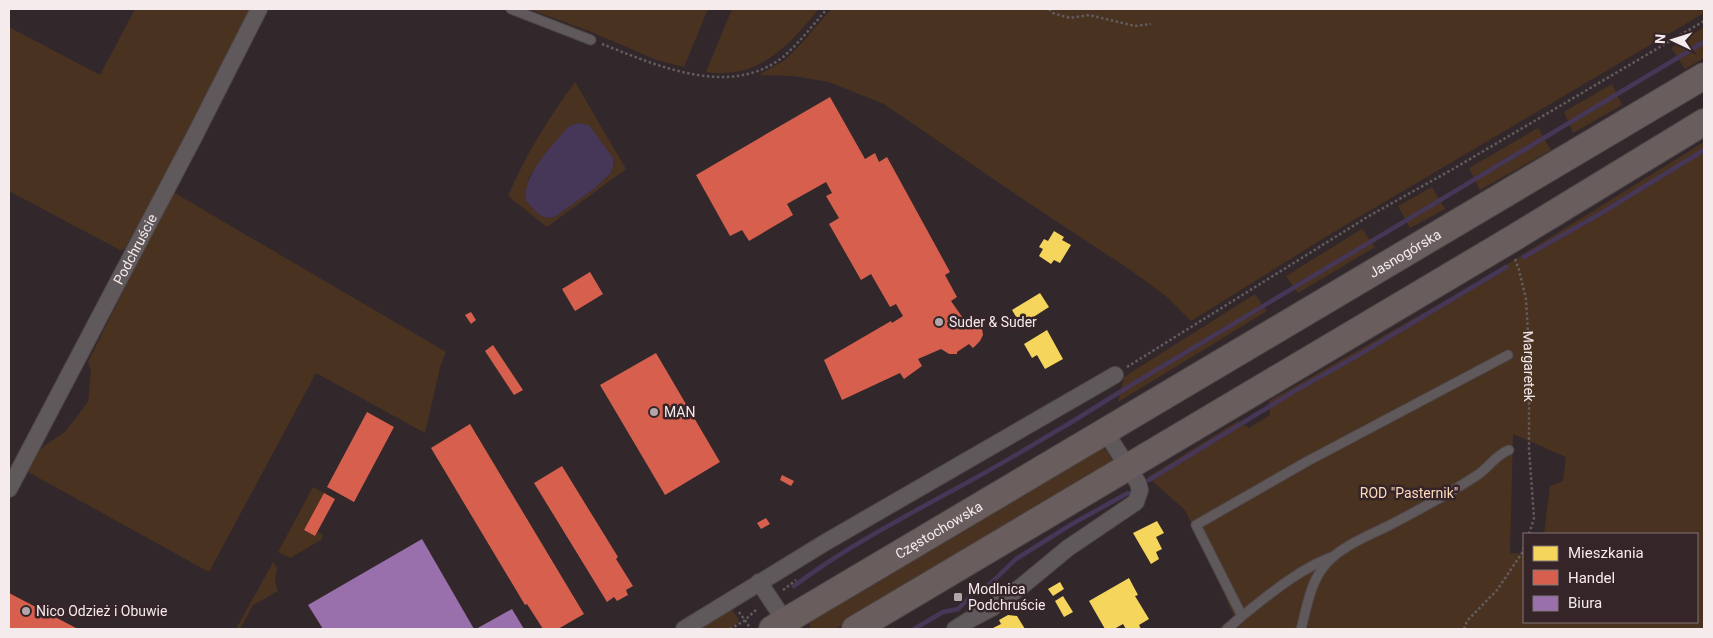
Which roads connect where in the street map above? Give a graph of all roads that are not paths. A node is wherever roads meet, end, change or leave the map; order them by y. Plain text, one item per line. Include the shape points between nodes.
1 (259, 9) edge
2 (511, 9) edge
3 (591, 40) road end
4 (1704, 76) edge
5 (1704, 122) edge
6 (1486, 205) junction
7 (1507, 242) junction
8 (1508, 355) dead end
9 (1114, 375) road end
10 (1105, 431) junction
11 (1509, 450) dead end
12 (1128, 466) junction
13 (9, 489) edge
14 (1334, 556) junction
15 (759, 582) junction
16 (1242, 616) junction
17 (783, 627) edge
18 (684, 629) edge
19 (855, 629) edge
20 (955, 629) edge
21 (1227, 629) edge
22 (1301, 629) edge

1 - 13 street, Podchruście
2 - 3 lane
4 - 6 main road, Jasnogórska
5 - 7 main road
6 - 7 main road
6 - 10 main road, Jasnogórska
7 - 12 main road
8 - 16 lane via 1306,462 1196,525
9 - 15 street
10 - 12 street
10 - 17 main road, Częstochowska
11 - 14 lane via 1502,452 1483,472 1438,500
12 - 19 main road
12 - 20 street via 1140,490 1136,502 1068,548 992,608
14 - 16 lane via 1316,562 1292,577
14 - 22 lane via 1313,584
15 - 17 street
15 - 18 street
16 - 21 lane

